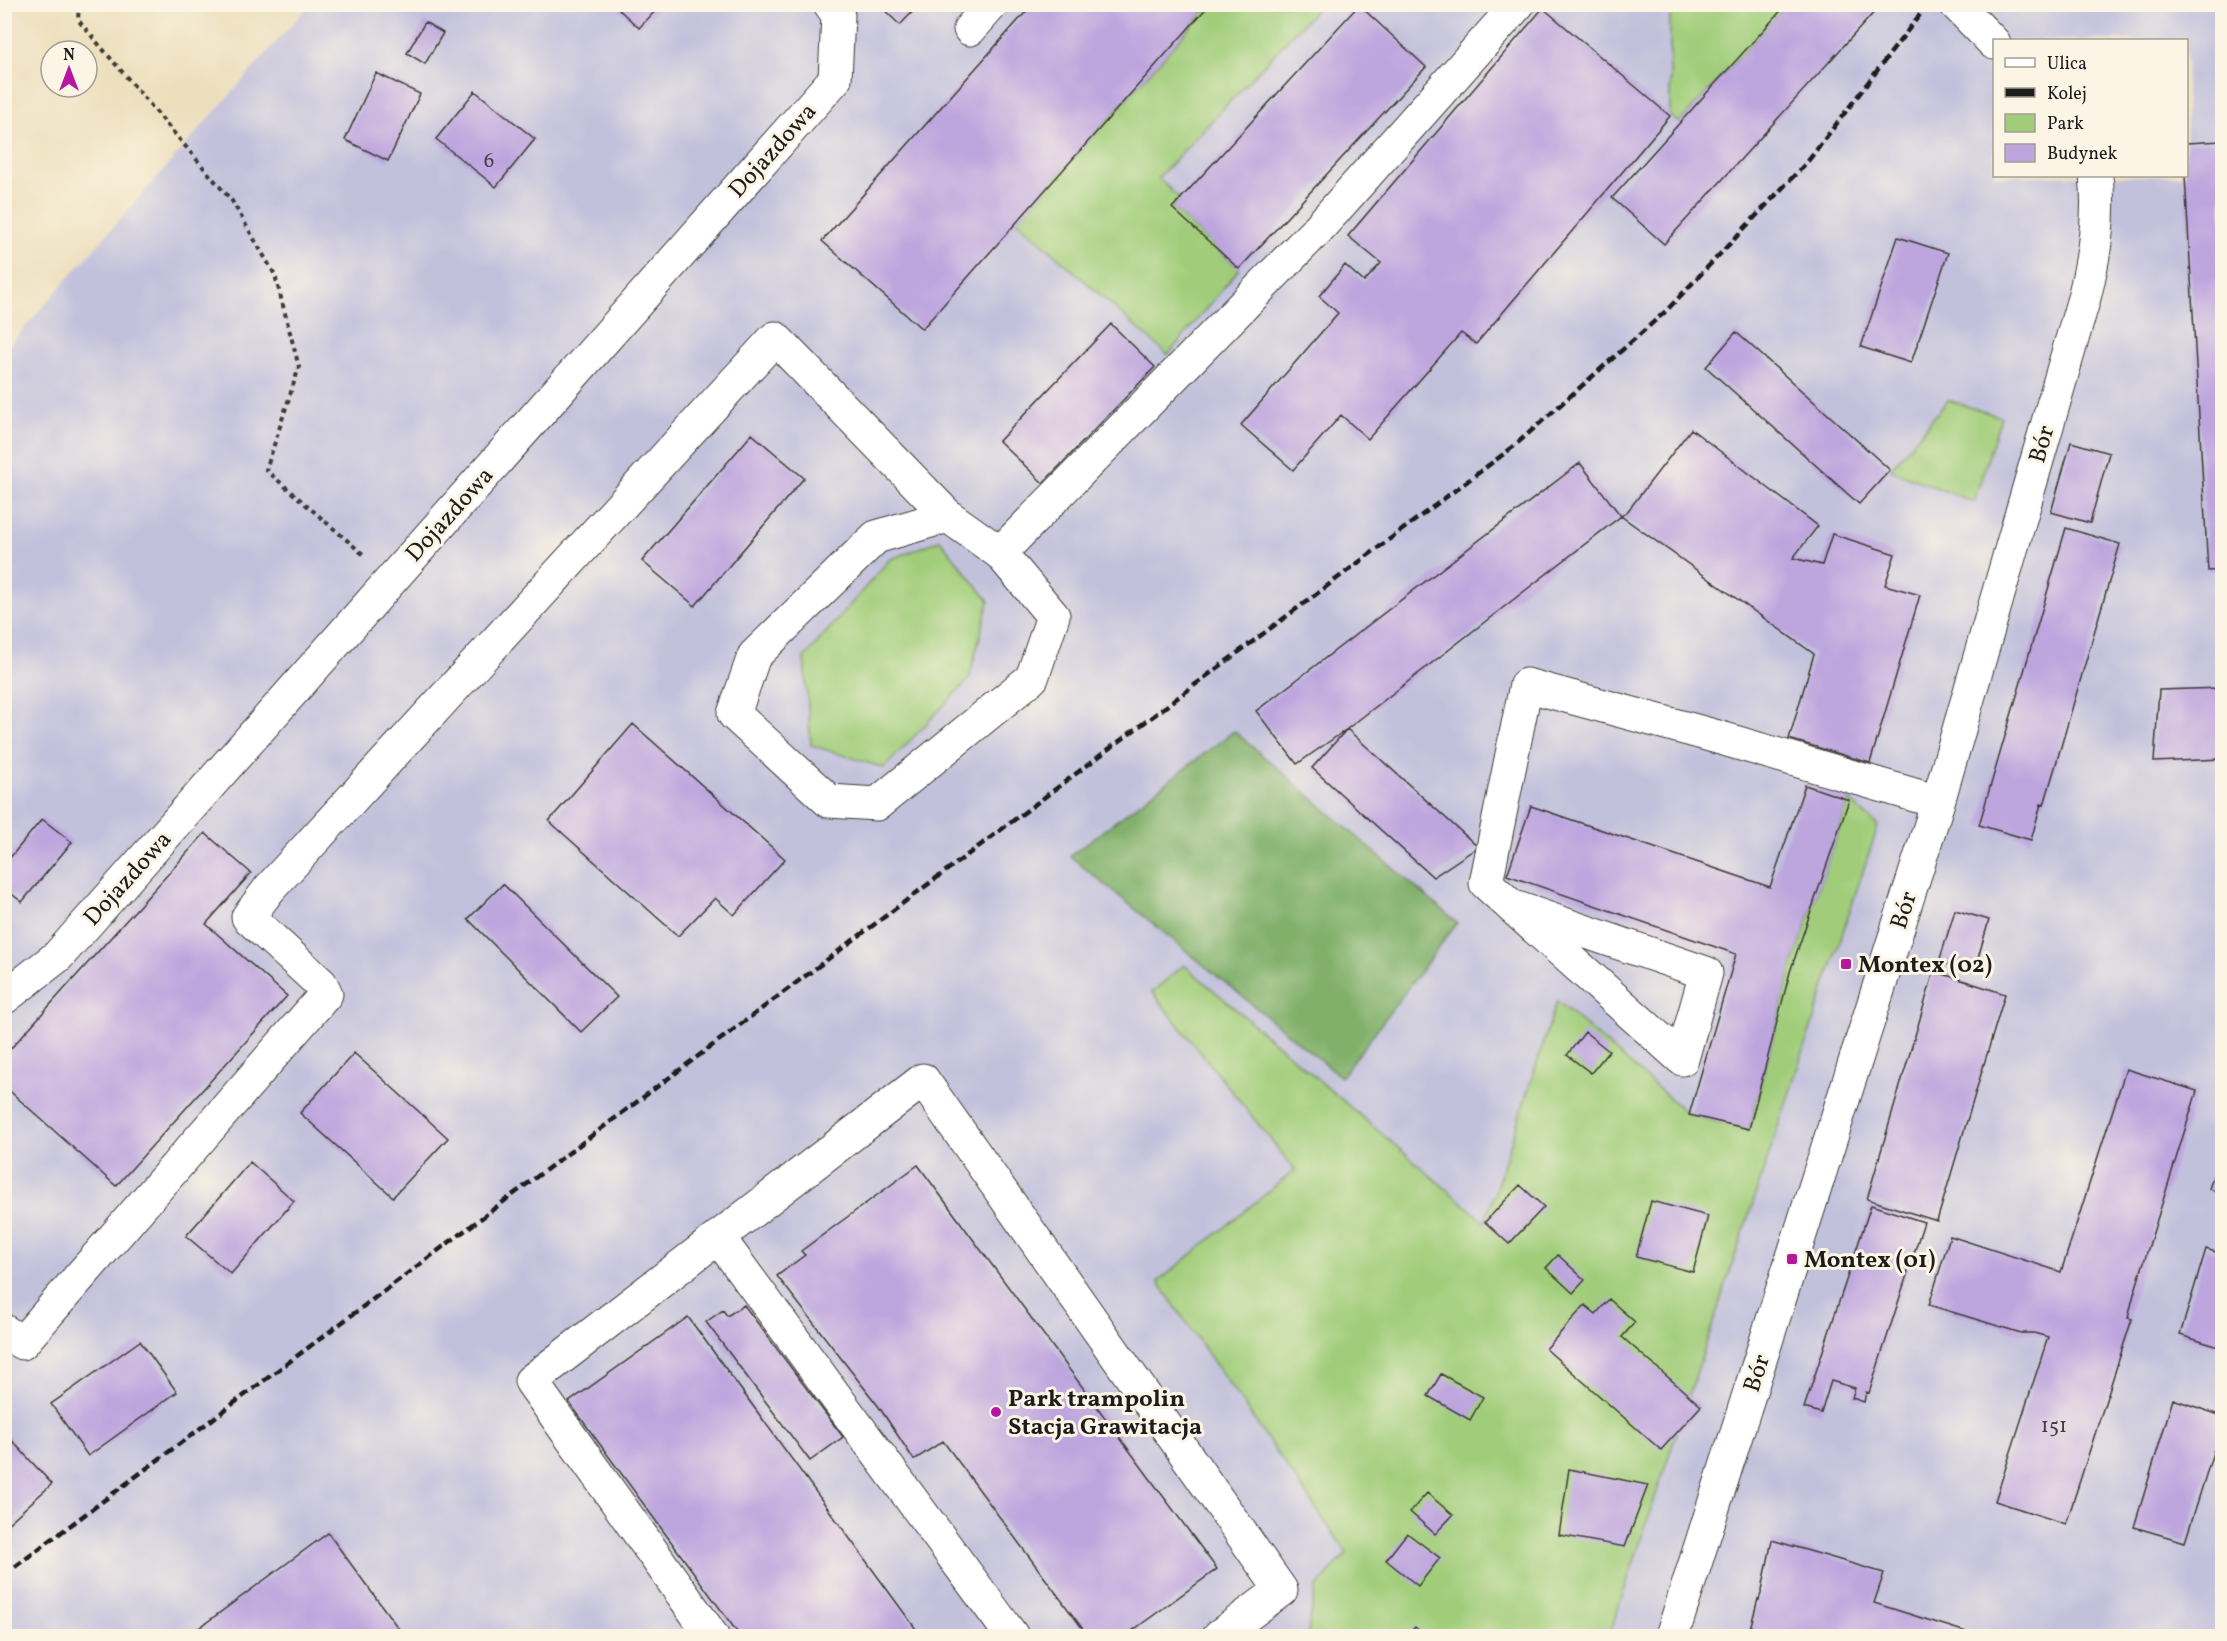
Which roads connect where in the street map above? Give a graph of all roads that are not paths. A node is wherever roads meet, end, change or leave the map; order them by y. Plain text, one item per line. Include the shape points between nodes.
1 (830, 4) edge
2 (992, 4) edge
3 (1518, 4) edge
4 (1956, 4) edge
5 (970, 29) dead end
6 (1993, 41) edge
7 (2096, 177) edge
8 (948, 516) junction
9 (1000, 553) junction
10 (1938, 802) junction
11 (1511, 906) junction
12 (4, 998) edge
13 (718, 1238) junction
14 (4, 1331) edge
15 (712, 1636) edge
16 (1012, 1636) edge
17 (1219, 1636) edge
18 (1672, 1636) edge

1 - 12 street, Dojazdowa via 838,15 835,79 58,956
2 - 5 street
3 - 9 street via 1316,231
4 - 6 street
7 - 10 street, Bór via 2098,221 2084,298
8 - 9 street
8 - 9 street via 876,537 754,656 734,714 829,801 877,804 1032,678 1053,616
8 - 14 street via 775,338 270,888 249,917 321,984 326,994 22,1343
10 - 11 street via 1526,685 1486,883
10 - 18 street, Bór
11 - 11 street via 1665,1043 1682,1059 1706,973
13 - 15 street via 531,1382
13 - 16 street
13 - 17 street via 923,1080 1281,1590

